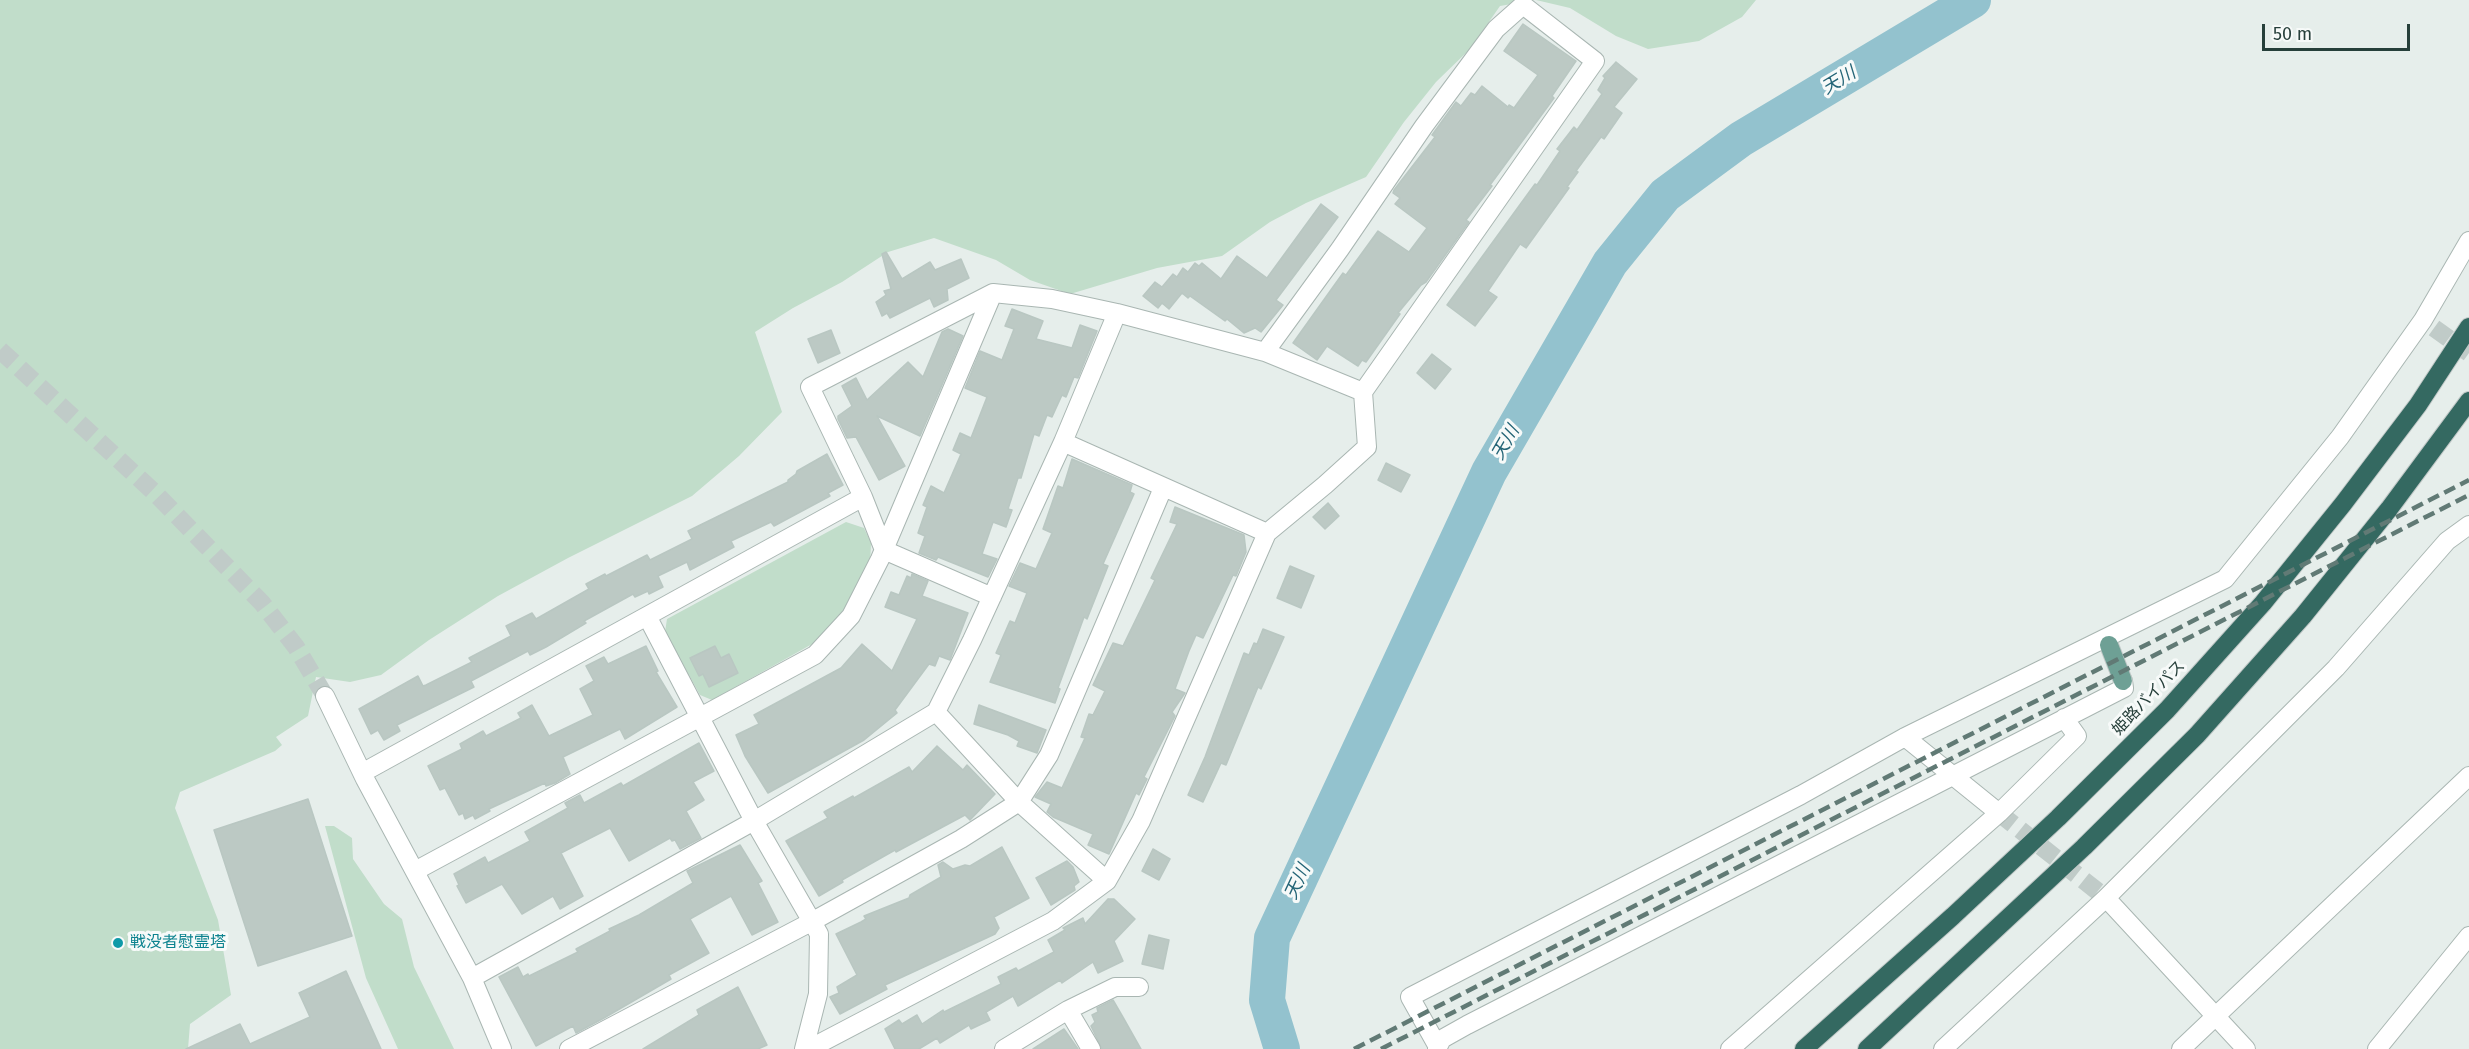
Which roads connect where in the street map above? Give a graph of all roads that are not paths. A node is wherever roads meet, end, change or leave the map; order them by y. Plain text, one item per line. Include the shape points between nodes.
1 (2469, 241) edge
2 (993, 293) junction
3 (1117, 313) junction
4 (2469, 327) edge
5 (1265, 352) junction
6 (1363, 392) junction
7 (2469, 401) edge
8 (1063, 442) junction
9 (1163, 488) junction
10 (863, 497) junction
11 (2469, 525) edge
12 (1267, 533) junction
13 (884, 550) junction
14 (992, 597) junction
15 (647, 616) junction
16 (2109, 645) dead end
17 (2123, 681) joint
18 (325, 696) tunnel mouth
19 (936, 712) junction
20 (699, 718) junction
21 (2064, 718) junction
22 (1905, 737) junction
23 (362, 773) junction
24 (1952, 775) junction
25 (2469, 776) edge
26 (1019, 802) junction
27 (1999, 813) junction
28 (754, 821) junction
29 (415, 871) junction
30 (1107, 881) junction
31 (2106, 898) junction
32 (813, 921) junction
33 (2469, 936) edge
34 (472, 978) junction
35 (1139, 987) dead end
36 (1068, 1010) junction
37 (2216, 1017) junction
38 (1438, 1048) edge
39 (502, 1049) edge
40 (569, 1049) edge
41 (804, 1049) edge
42 (809, 1049) edge
43 (1004, 1049) edge
44 (1091, 1049) edge
45 (1730, 1049) edge
46 (1804, 1049) edge
47 (1867, 1049) edge
48 (1942, 1049) edge
49 (2181, 1049) edge
50 (2246, 1049) edge
51 (2377, 1049) edge

1 - 22 street via 2428,324 2225,579
2 - 3 street via 1052,299
2 - 10 street via 810,387
2 - 13 street
3 - 5 street
3 - 8 street
4 - 46 highway, 姫路バイパス via 2418,405 2343,504 2263,603 2167,710 2058,818
5 - 6 street
5 - 6 street via 1496,29 1523,5 1595,61
6 - 12 street via 1367,447
7 - 47 highway via 2303,616 2197,735 2076,855
8 - 9 street
8 - 14 street
9 - 12 street
9 - 26 street via 1049,755
10 - 13 street
10 - 15 street
11 - 31 street via 2447,541 2336,668
12 - 30 street via 1141,821
13 - 14 street
13 - 20 street via 852,616 815,655
14 - 19 street
15 - 20 street
15 - 23 street
16 - 17 main road
17 - 21 street via 2124,688
18 - 23 street
19 - 26 street
19 - 28 street
20 - 28 street
20 - 29 street
21 - 24 street
21 - 27 street via 2077,736
22 - 24 street
22 - 38 street via 1410,997
23 - 29 street
24 - 27 street
24 - 38 street via 1467,1025 1442,1039
25 - 37 street
26 - 30 street
26 - 32 street via 961,839
27 - 45 street
28 - 32 street
28 - 34 street
29 - 34 street
30 - 42 street via 1053,921
31 - 37 street
31 - 48 street
32 - 40 street
32 - 41 street via 819,934 818,994
33 - 51 street
34 - 39 street
35 - 36 street via 1115,987
36 - 43 street
36 - 44 street
37 - 49 street
37 - 50 street

